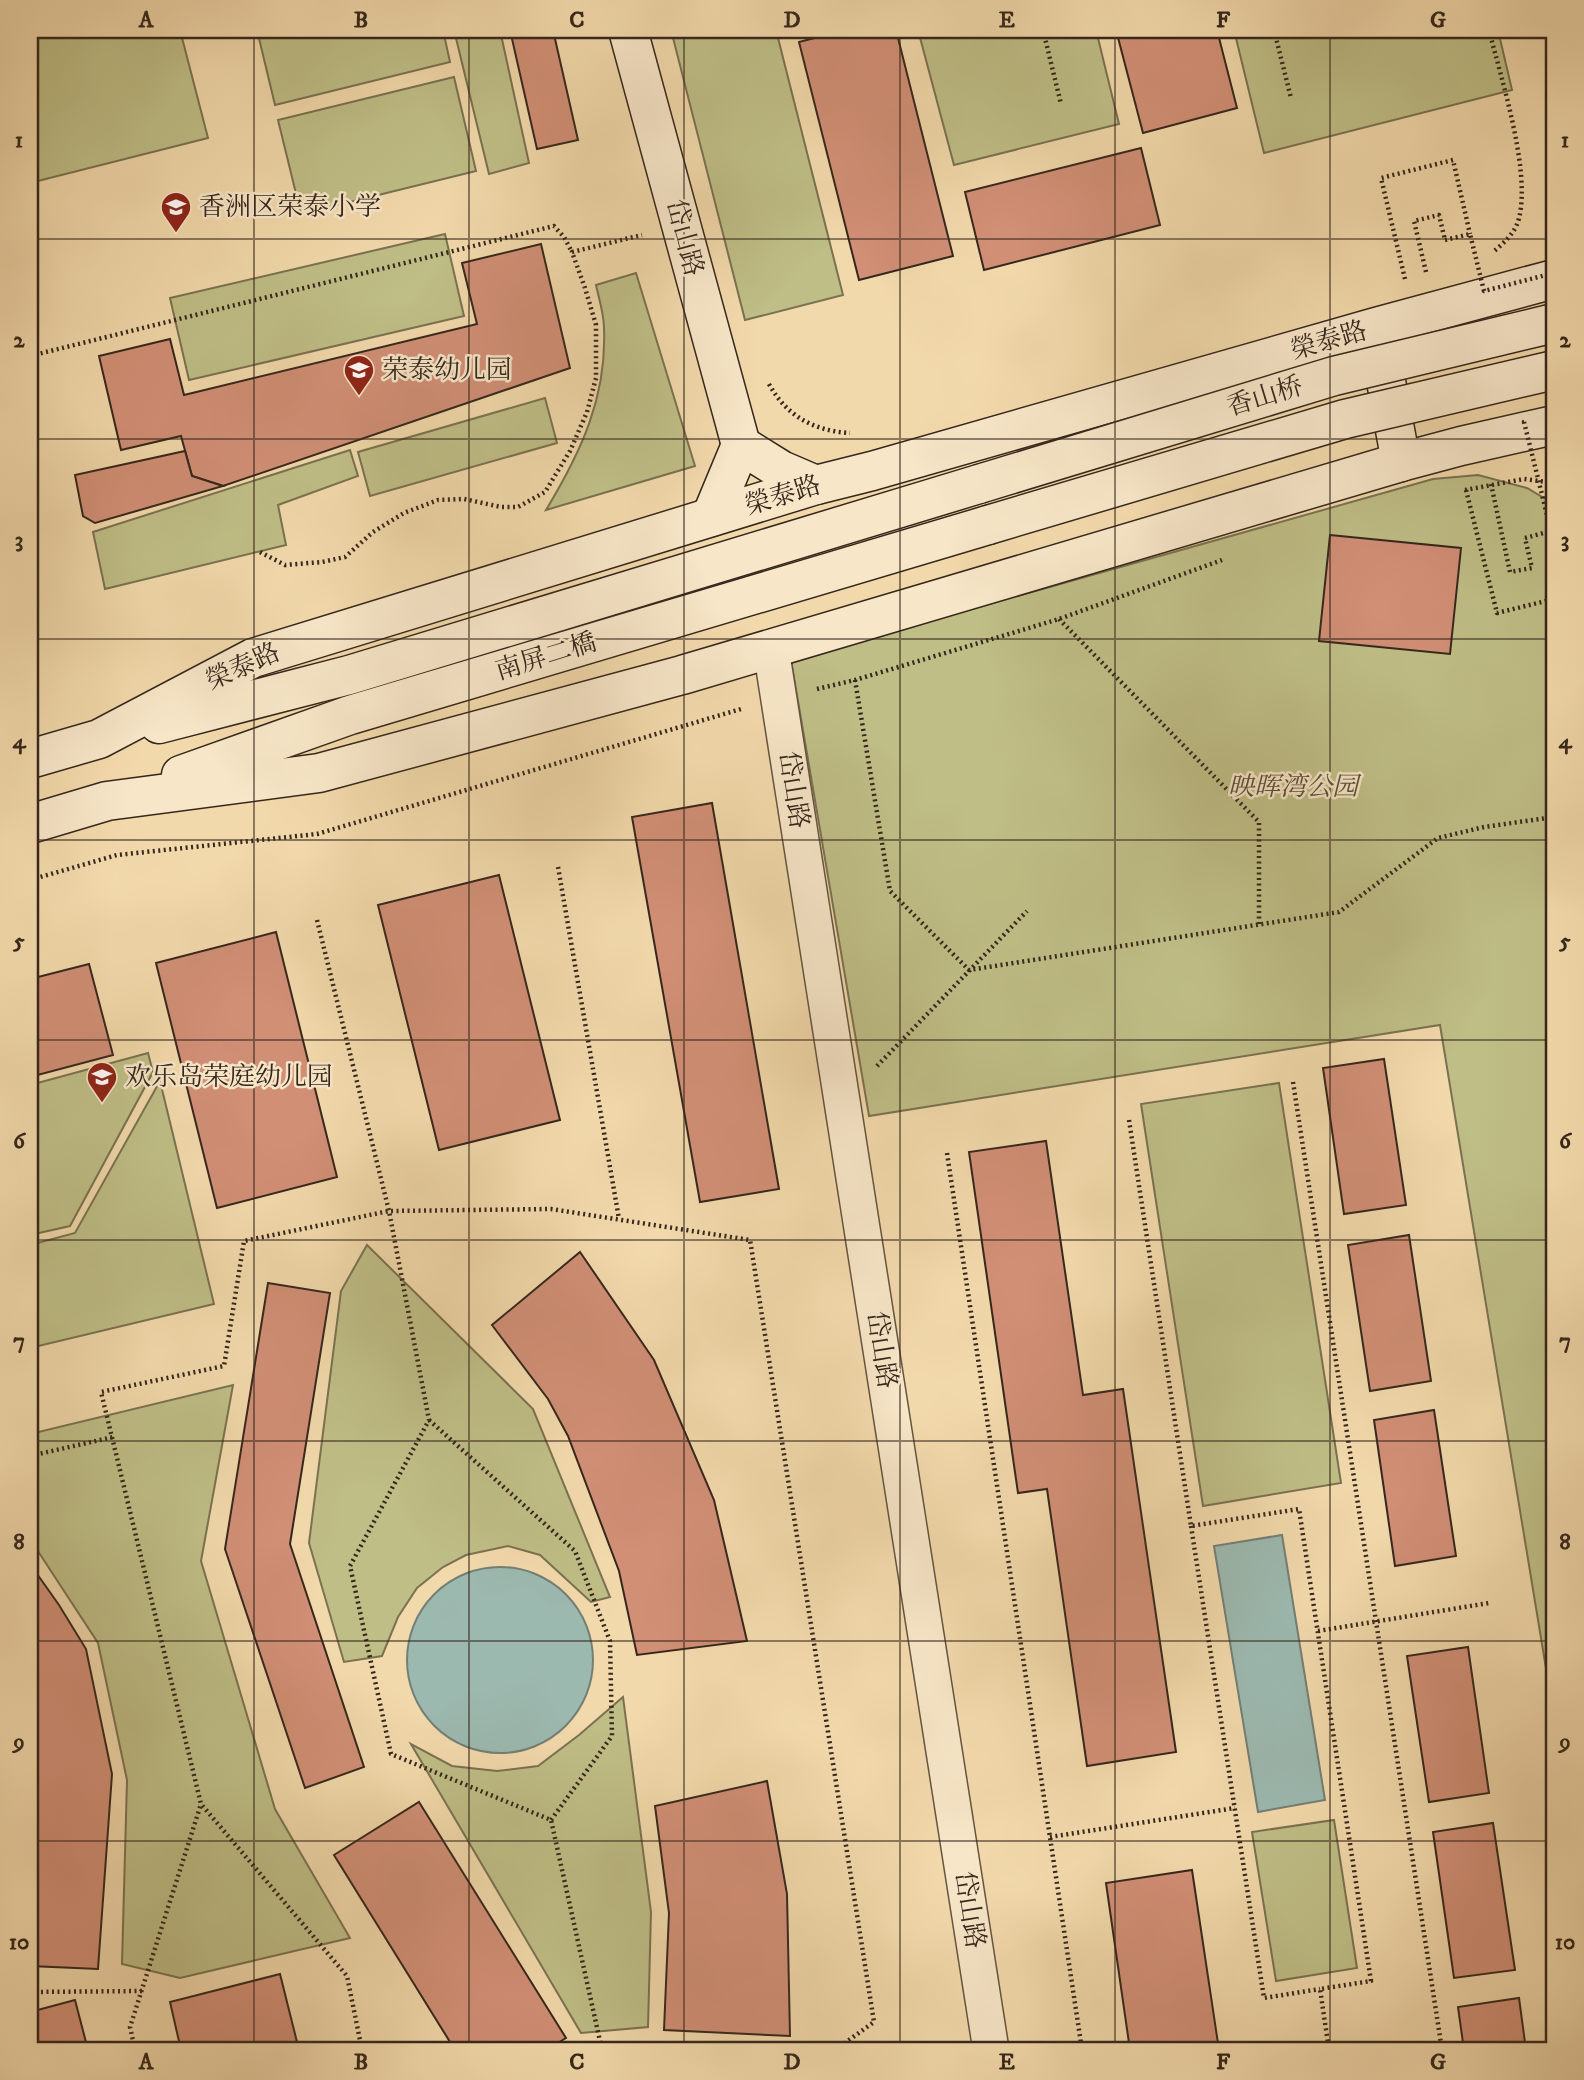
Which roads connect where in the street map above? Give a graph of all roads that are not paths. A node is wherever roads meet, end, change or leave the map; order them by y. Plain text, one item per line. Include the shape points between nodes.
1 (628, 30) edge
2 (1554, 276) edge
3 (1554, 323) edge
4 (1376, 327) junction
5 (1554, 370) edge
6 (1544, 422) edge
7 (741, 445) junction
8 (1401, 462) junction
9 (979, 484) joint
10 (816, 485) junction
11 (710, 517) junction
12 (988, 525) joint
13 (771, 649) junction
14 (99, 739) junction
15 (30, 759) edge
16 (107, 801) junction
17 (30, 824) edge
18 (991, 2050) edge

1 - 7 main road, 岱山路
2 - 4 main road, 榮泰路
3 - 9 main road, 香山桥, bridge via 1334,376
4 - 8 main road
4 - 10 main road, 榮泰路
5 - 12 main road, 香山桥, bridge via 1345,419
6 - 8 main road
7 - 10 main road
7 - 11 main road
8 - 13 main road
9 - 14 main road, 南屏二橋 via 349,675
10 - 11 main road, 榮泰路
11 - 14 main road, 榮泰路 via 253,658
12 - 16 main road, 南屏二橋 via 350,715
13 - 16 main road via 318,773
13 - 18 street, 岱山路
14 - 15 main road, 榮泰路
16 - 17 main road

